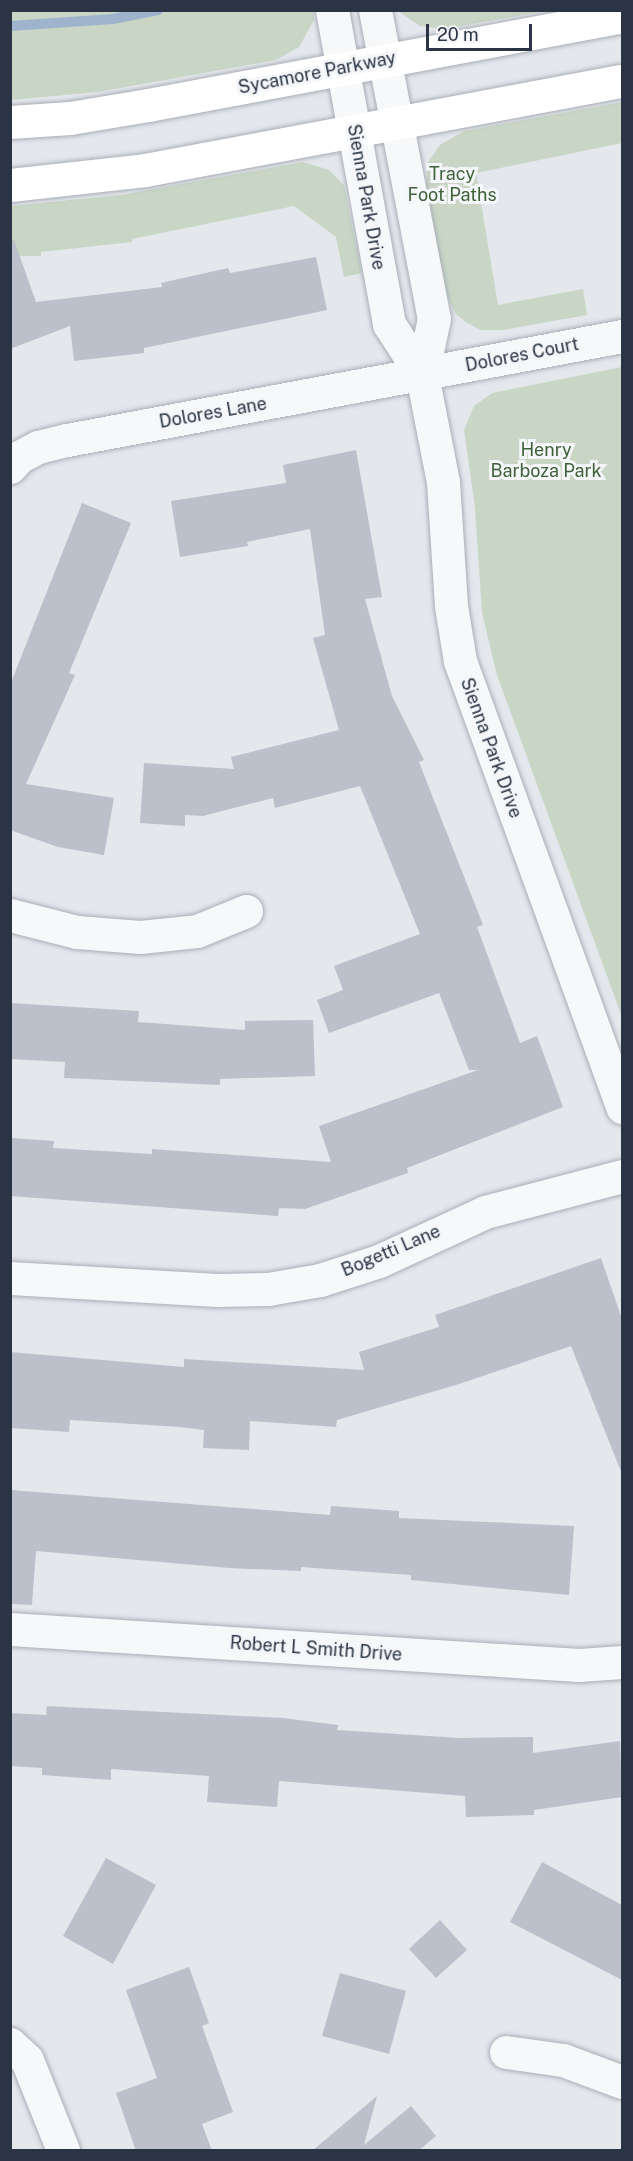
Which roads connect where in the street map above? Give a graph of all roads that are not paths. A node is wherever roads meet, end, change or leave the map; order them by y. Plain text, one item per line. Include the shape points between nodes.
1 (333, 10) edge
2 (375, 10) edge
3 (622, 16) edge
4 (384, 60) junction
5 (343, 68) junction
6 (622, 81) edge
7 (10, 122) edge
8 (398, 123) junction
9 (355, 131) junction
10 (10, 185) edge
11 (622, 336) edge
12 (422, 375) junction
13 (10, 467) edge
14 (246, 911) dead end
15 (10, 915) edge
16 (622, 1107) edge
17 (622, 1176) edge
18 (10, 1278) edge
19 (10, 1629) edge
20 (622, 1662) edge
21 (10, 2044) edge
22 (506, 2052) dead end
23 (622, 2082) edge
24 (63, 2151) edge

1 - 5 street, Sienna Park Drive
2 - 4 street, Sienna Park Drive
3 - 4 main road, Sycamore Parkway
4 - 5 main road, Sycamore Parkway
4 - 8 street, Sienna Park Drive
5 - 7 main road, Sycamore Parkway via 70,118
5 - 9 street, Sienna Park Drive
6 - 8 main road
8 - 9 main road
8 - 12 street, Sienna Park Drive via 434,318
9 - 10 main road via 145,170
9 - 12 street, Sienna Park Drive via 389,324
11 - 12 street, Dolores Court
12 - 13 street, Dolores Lane via 67,440 38,447
12 - 16 street, Sienna Park Drive via 443,482 451,606 459,661
14 - 15 street via 197,931 140,937 76,933
17 - 18 street, Bogetti Lane via 485,1212 378,1261 320,1280 268,1289 217,1290
19 - 20 street, Robert L Smith Drive via 579,1665
21 - 24 street via 27,2060
22 - 23 street via 563,2060

